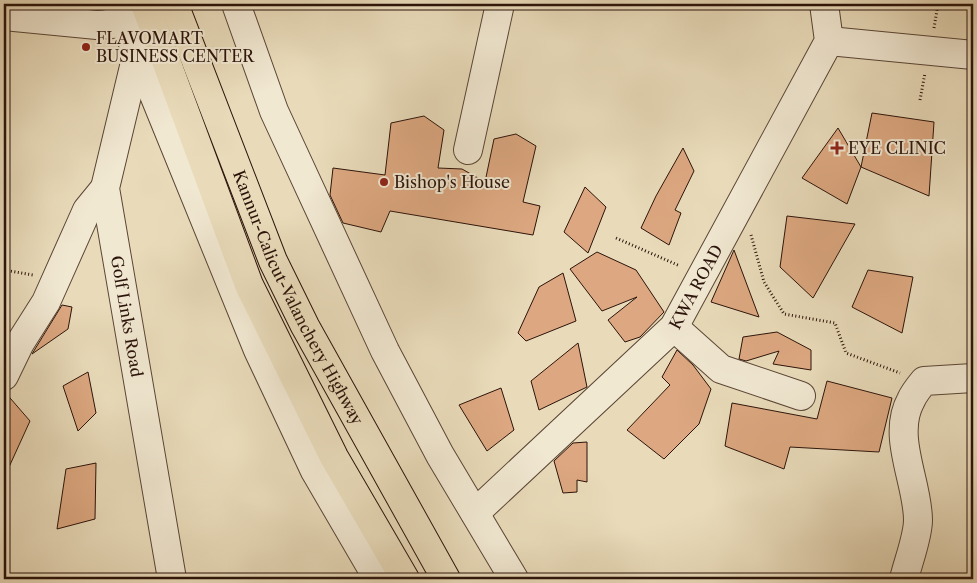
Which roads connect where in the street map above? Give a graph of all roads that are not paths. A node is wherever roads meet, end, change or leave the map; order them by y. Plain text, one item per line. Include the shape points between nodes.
1 (145, 4) edge
2 (174, 4) edge
3 (236, 4) edge
4 (500, 4) edge
5 (824, 4) edge
6 (121, 13) edge
7 (4, 16) edge
8 (829, 41) junction
9 (137, 54) junction
10 (973, 55) edge
11 (468, 150) dead end
12 (105, 188) junction
13 (674, 327) junction
14 (4, 376) edge
15 (973, 378) edge
16 (801, 396) dead end
17 (475, 512) junction
18 (172, 579) edge
19 (378, 579) edge
20 (405, 579) edge
21 (446, 579) edge
22 (514, 579) edge
23 (904, 579) edge

1 - 20 highway, Kannur-Calicut-Valanchery Highway via 249,285 334,457
2 - 21 highway, Kannur-Calicut-Valanchery Highway via 274,261 305,326
3 - 17 street via 274,110 385,351 440,455
4 - 11 street
5 - 8 street
6 - 7 street via 97,25
6 - 9 street
8 - 10 street
8 - 13 street, KWA ROAD
9 - 12 street, Golf Links Road
9 - 19 street via 258,350 315,471
12 - 14 street via 87,210 46,302
12 - 18 street, Golf Links Road
13 - 16 street via 721,368
13 - 17 street, KWA ROAD
15 - 23 street via 931,380 910,401 904,422 905,455 915,486 918,522
17 - 22 street

